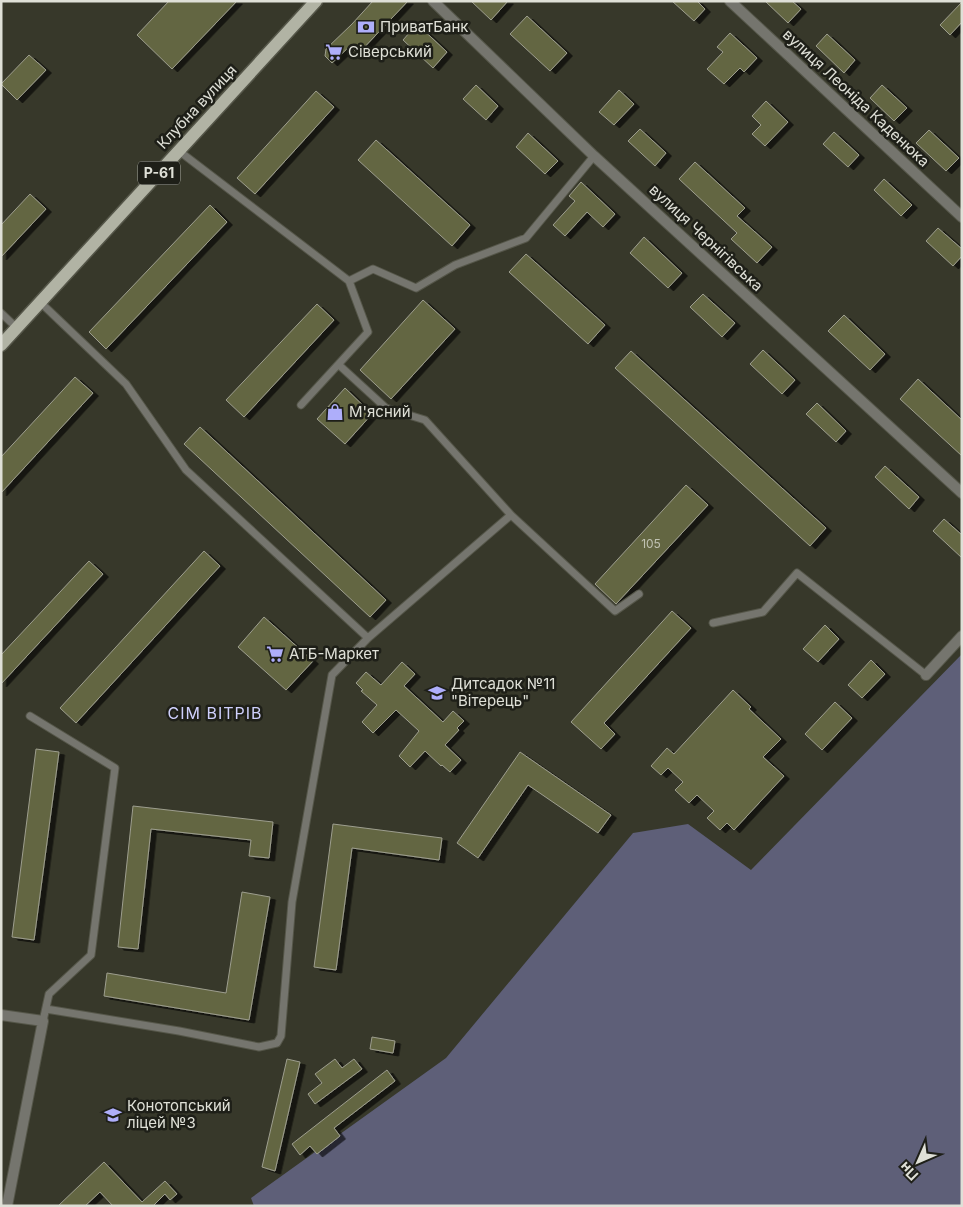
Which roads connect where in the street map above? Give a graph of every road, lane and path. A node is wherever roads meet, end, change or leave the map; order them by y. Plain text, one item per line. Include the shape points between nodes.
1 (316, 1) edge
2 (432, 1) edge
3 (730, 1) edge
4 (179, 151) junction
5 (594, 156) junction
6 (962, 217) edge
7 (349, 281) junction
8 (40, 302) junction
9 (1, 313) edge
10 (17, 328) junction
11 (1, 345) edge
12 (340, 365) junction
13 (301, 405) dead end
14 (962, 493) edge
15 (511, 515) junction
16 (638, 594) dead end
17 (713, 623) dead end
18 (962, 636) edge
19 (368, 638) junction
20 (926, 675) joint
21 (30, 716) dead end
22 (46, 1009) junction
23 (1, 1015) edge
24 (43, 1021) junction
25 (7, 1206) edge

1 - 4 main road, Клубна вулиця / Р-61
2 - 5 street, вулиця Чернігівська
3 - 6 street, вулиця Леоніда Каденюка
4 - 7 lane
4 - 8 main road, Клубна вулиця / Р-61
5 - 7 lane via 526,238 455,264 416,288 373,269
5 - 14 street, вулиця Чернігівська
7 - 12 lane via 368,332
8 - 10 main road, Клубна вулиця / Р-61
8 - 19 lane via 126,384 186,470
9 - 10 lane
10 - 11 main road, Клубна вулиця / Р-61
12 - 13 lane
12 - 15 lane via 386,408 425,420
15 - 16 lane via 615,612
15 - 19 lane
17 - 20 lane via 763,612 797,574
18 - 20 street
19 - 22 lane via 332,675 292,902 281,1036 277,1044 259,1047
21 - 22 lane via 115,768 91,955 49,994
22 - 24 lane
23 - 24 street
24 - 25 street

